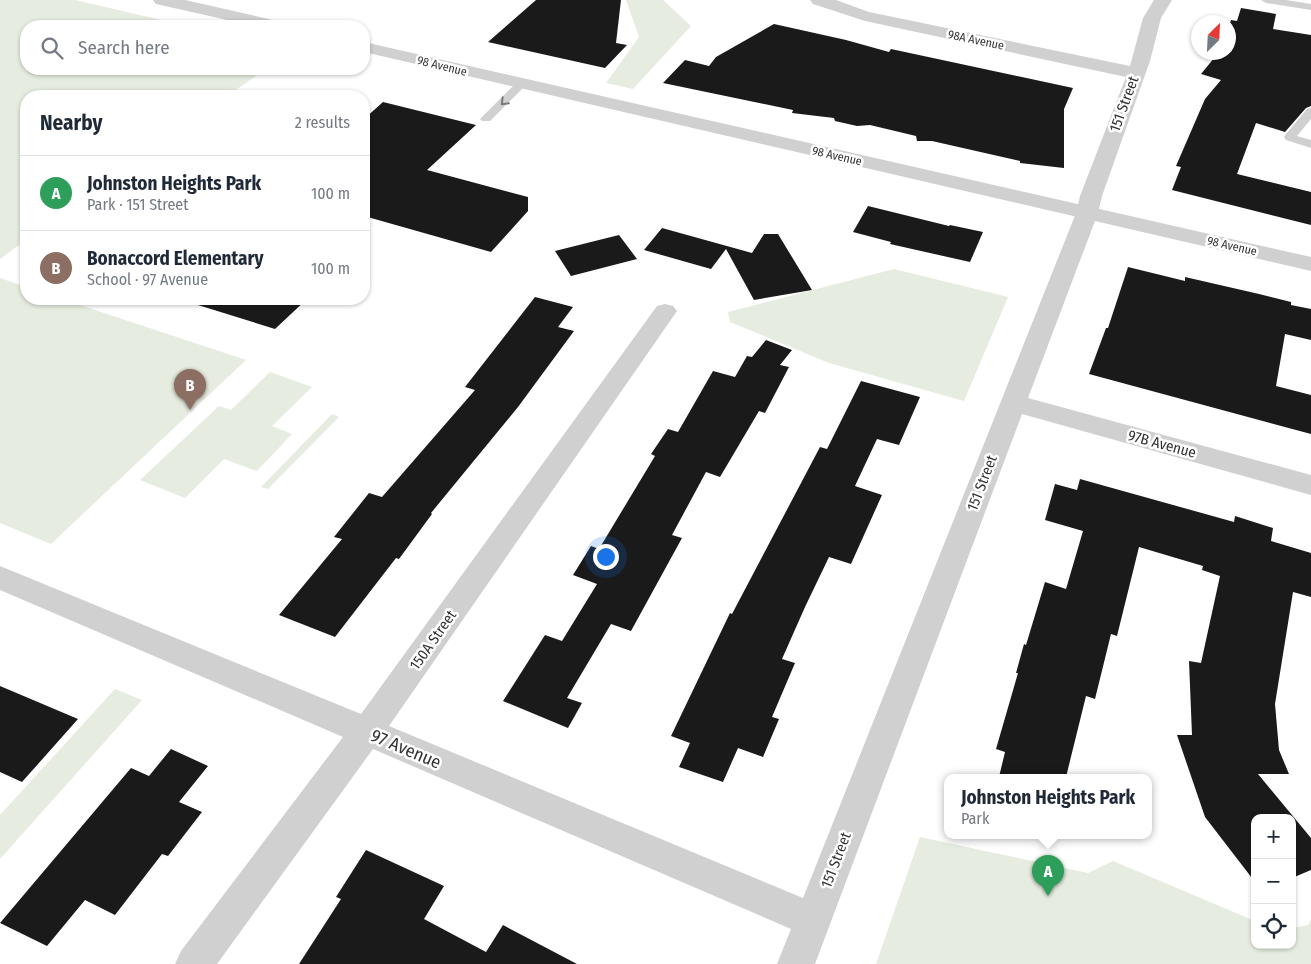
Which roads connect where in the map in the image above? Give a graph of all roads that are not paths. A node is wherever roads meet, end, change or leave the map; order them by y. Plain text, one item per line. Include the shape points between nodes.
1 (162, 0) edge
2 (820, 0) edge
3 (1163, 0) edge
4 (1266, 0) edge
5 (1311, 7) edge
6 (250, 20) edge
7 (370, 48) edge
8 (1135, 73) junction
9 (521, 84) junction
10 (1311, 111) edge
11 (486, 119) dead end
12 (1311, 144) edge
13 (1087, 213) junction
14 (1311, 264) edge
15 (665, 311) dead end
16 (1013, 402) junction
17 (1311, 485) edge
18 (0, 577) edge
19 (366, 732) junction
20 (813, 920) junction
21 (194, 964) edge
22 (796, 964) edge

1 - 6 street
2 - 8 street, 98A Avenue via 865,16
3 - 8 street, 151 Street via 1152,18
4 - 5 lane
7 - 9 street, 98 Avenue
8 - 13 street, 151 Street
9 -> 11 lane
9 - 13 street, 98 Avenue
10 - 12 lane via 1290,137
13 - 14 street, 98 Avenue
13 - 16 street, 151 Street
15 - 19 street, 150A Street
16 - 17 street, 97B Avenue
16 - 20 street, 151 Street
18 - 19 street, 97 Avenue
19 - 20 street, 97 Avenue
19 - 21 street, 150A Street
20 - 22 street, 151 Street

